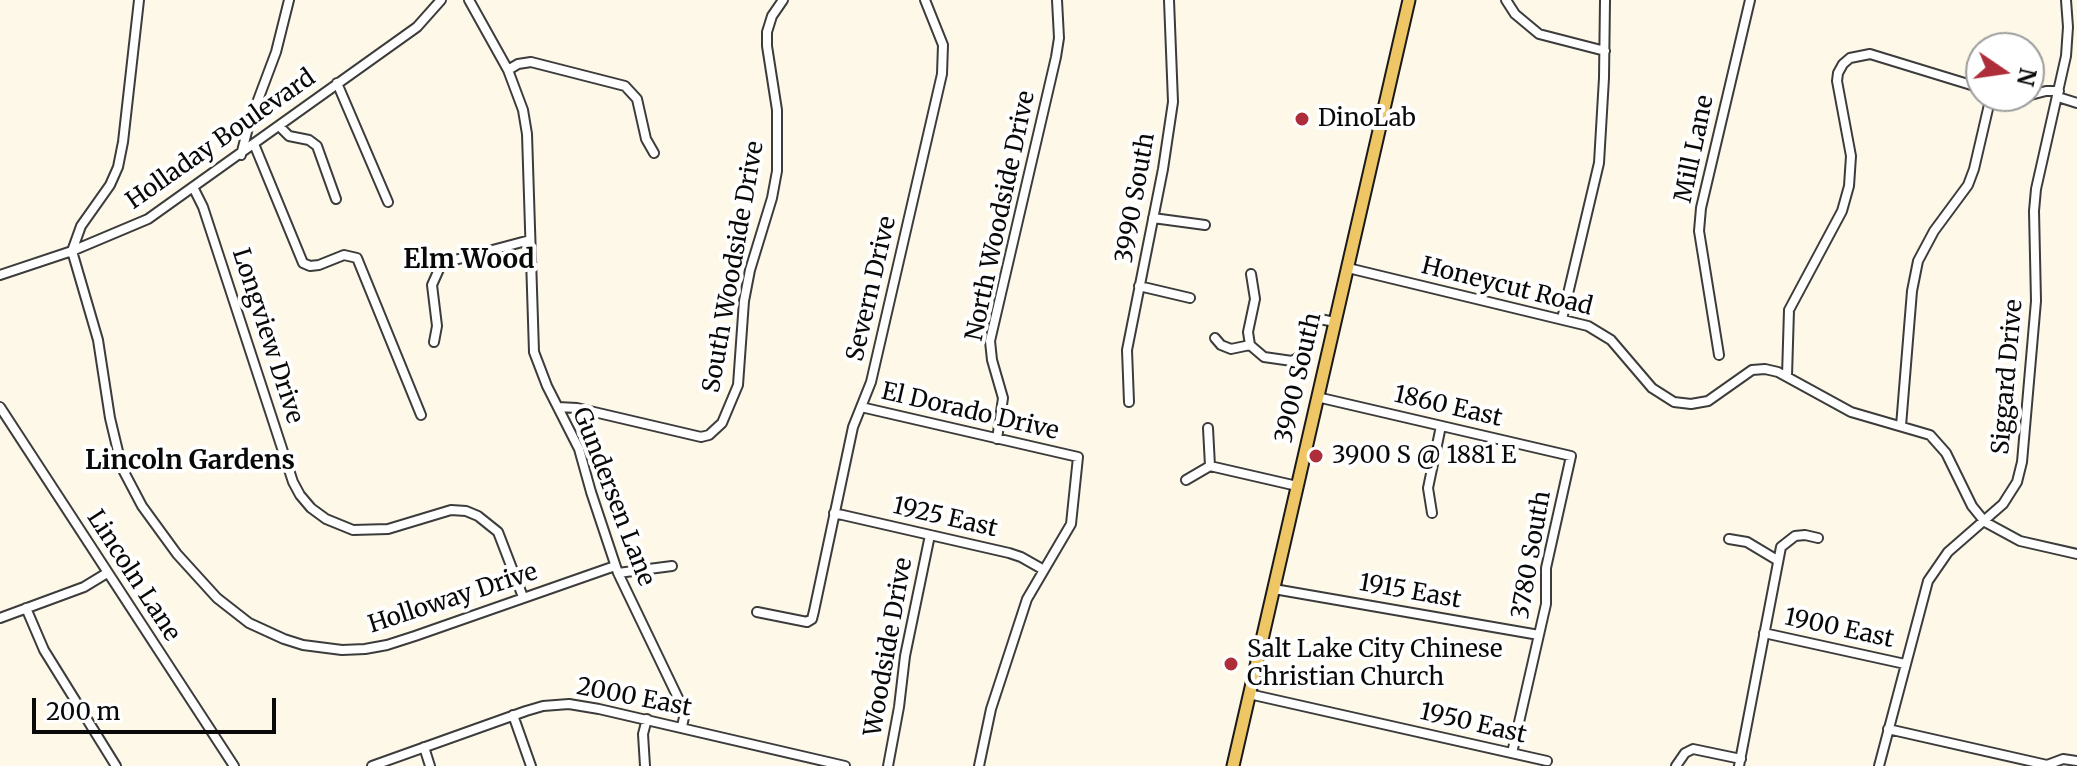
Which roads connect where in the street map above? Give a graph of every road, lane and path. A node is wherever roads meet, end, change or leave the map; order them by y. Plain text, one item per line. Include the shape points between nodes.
1 (139, 0) edge
2 (289, 0) edge
3 (441, 0) edge
4 (469, 0) edge
5 (783, 0) edge
6 (925, 0) edge
7 (1057, 0) edge
8 (1169, 0) edge
9 (1409, 0) edge
10 (1506, 0) edge
11 (1605, 0) edge
12 (1750, 0) edge
13 (2066, 0) edge
14 (2076, 0) edge
15 (1605, 51) junction
16 (508, 70) junction
17 (337, 83) junction
18 (1965, 83) edge
19 (2045, 91) edge
20 (2058, 94) junction
21 (2077, 103) edge
22 (1987, 112) edge
23 (280, 127) junction
24 (254, 144) junction
25 (654, 153) dead end
26 (241, 155) junction
27 (194, 189) junction
28 (336, 199) dead end
29 (388, 202) dead end
30 (1153, 218) junction
31 (1205, 225) dead end
32 (530, 240) junction
33 (72, 251) junction
34 (1348, 268) junction
35 (1251, 274) dead end
36 (0, 275) edge
37 (1139, 286) junction
38 (1190, 298) dead end
39 (1562, 319) junction
40 (1335, 322) junction
41 (1215, 338) dead end
42 (434, 342) dead end
43 (1250, 345) junction
44 (1719, 355) dead end
45 (1787, 376) junction
46 (1317, 397) junction
47 (1129, 402) dead end
48 (558, 407) junction
49 (861, 407) junction
50 (1, 411) edge
51 (421, 415) dead end
52 (1441, 426) junction
53 (1901, 426) junction
54 (1208, 428) dead end
55 (997, 439) junction
56 (1571, 456) joint
57 (1210, 466) junction
58 (1186, 480) dead end
59 (1297, 486) junction
60 (834, 513) junction
61 (1432, 513) dead end
62 (1985, 522) junction
63 (930, 535) junction
64 (1818, 538) dead end
65 (1729, 539) dead end
66 (2077, 554) edge
67 (1777, 560) junction
68 (672, 566) dead end
69 (617, 569) junction
70 (1044, 570) junction
71 (107, 573) junction
72 (1274, 589) junction
73 (523, 597) junction
74 (26, 608) junction
75 (757, 612) dead end
76 (0, 618) edge
77 (1764, 633) junction
78 (1539, 635) junction
79 (1905, 664) junction
80 (1249, 694) junction
81 (513, 715) junction
82 (647, 719) junction
83 (682, 727) junction
84 (1888, 729) junction
85 (424, 747) junction
86 (1512, 753) junction
87 (1547, 761) dead end
88 (2077, 761) edge
89 (1740, 762) edge
90 (112, 765) edge
91 (840, 765) edge
92 (2047, 765) edge
93 (234, 766) edge
94 (372, 766) edge
95 (430, 766) edge
96 (531, 766) edge
97 (645, 766) edge
98 (888, 766) edge
99 (979, 766) edge
100 (1233, 766) edge
101 (1676, 766) edge
102 (1879, 766) edge

1 - 33 street via 118,167 81,226
2 - 26 street
3 - 17 street, Holladay Boulevard via 417,27
4 - 16 street, Gundersen Lane
5 - 48 street, South Woodside Drive via 767,32 777,110 777,171 744,301 738,385 722,423 701,437
6 - 49 street, Severn Drive via 943,45 942,74
7 - 55 street, North Woodside Drive via 1056,57 990,341 1003,398
8 - 30 street, 3990 South via 1173,102
9 - 34 main road, 3900 South
10 - 15 street via 1539,34
11 - 15 street
12 - 44 street, Mill Lane via 1701,208 1699,231
13 - 14 street
13 - 20 street, Siggard Drive via 2067,42
15 - 39 street via 1599,163
16 - 25 street via 531,62 625,86 637,99
16 - 32 street, Gundersen Lane via 527,134
17 - 23 street, Holladay Boulevard
17 - 29 street
18 - 45 street via 1870,54 1843,64 1837,81 1851,156 1849,186 1842,211 1789,310
19 - 20 street
20 - 21 street
20 - 62 street, Siggard Drive via 2036,189 2036,301 2022,462 2010,494
22 - 53 street via 1968,185 1918,261
23 - 24 street, Holladay Boulevard
23 - 28 street via 317,146
24 - 26 street, Holladay Boulevard
24 - 51 street via 303,263 357,258
26 - 27 street, Holladay Boulevard
27 - 33 street, Holladay Boulevard via 148,219
27 - 73 street, Longview Drive via 300,495 326,519 353,530 388,529 451,510 478,516 498,532
30 - 31 street
30 - 37 street, 3990 South
32 - 42 street via 440,267 432,285
32 - 48 street, Gundersen Lane via 534,352
33 - 36 street, Holladay Boulevard
33 - 73 street, Holloway Drive via 98,340 122,468 177,554 235,613 303,645 365,649
34 - 39 street, Honeycut Road
34 - 40 main road, 3900 South
35 - 43 street via 1255,299
37 - 38 street
37 - 47 street, 3990 South via 1126,361
39 - 45 street, Honeycut Road via 1604,335 1652,388 1674,402 1708,401 1752,370
40 - 43 street via 1309,317 1308,346 1292,361 1264,357
40 - 46 main road, 3900 South
41 - 43 street via 1231,349
45 - 53 street, Honeycut Road via 1851,412
46 - 52 street, 1860 East
46 - 59 main road, 3900 South
48 - 69 street, Gundersen Lane via 579,449
49 - 55 street, El Dorado Drive
49 - 60 street, Severn Drive
50 - 71 street, Lincoln Lane
52 - 56 street, 1860 East
52 - 61 street via 1428,488
53 - 62 street, Honeycut Road via 1930,435 1941,445
54 - 57 street
55 - 70 street, El Dorado Drive via 1078,457 1071,524
56 - 78 street, 3780 South via 1546,568
57 - 58 street
57 - 59 street
59 - 72 main road, 3900 South
60 - 63 street, 1925 East
60 - 75 street, Severn Drive via 810,621
62 - 66 street, Honeycut Road via 2020,541
62 - 79 street, Siggard Drive via 1948,552 1931,574
63 - 70 street, 1925 East via 1021,557
63 - 98 street, Woodside Drive
64 - 67 street via 1788,539
65 - 67 street via 1747,542
67 - 77 street
68 - 69 street, Holloway Drive
69 - 73 street, Holloway Drive
69 - 83 street, Gundersen Lane via 680,702
70 - 99 street, El Dorado Drive via 1022,612
71 - 74 street
71 - 93 street, Lincoln Lane
72 - 78 street, 1915 East
72 - 80 main road, 3900 South
74 - 76 street
74 - 90 street via 44,650
77 - 79 street, 1900 East
77 - 89 street
78 - 86 street, 3780 South
79 - 84 street, Siggard Drive
80 - 86 street, 1950 East
80 - 100 main road, 3900 South
81 - 82 street, 2000 East via 569,704
81 - 85 street, 2000 East
81 - 96 street
82 - 83 street, 2000 East
82 - 97 street
83 - 91 street, 2000 East
84 - 92 street
84 - 102 street, Siggard Drive
85 - 94 street, 2000 East
85 - 95 street
86 - 87 street, 1950 East
88 - 92 street
89 - 101 street via 1693,749

